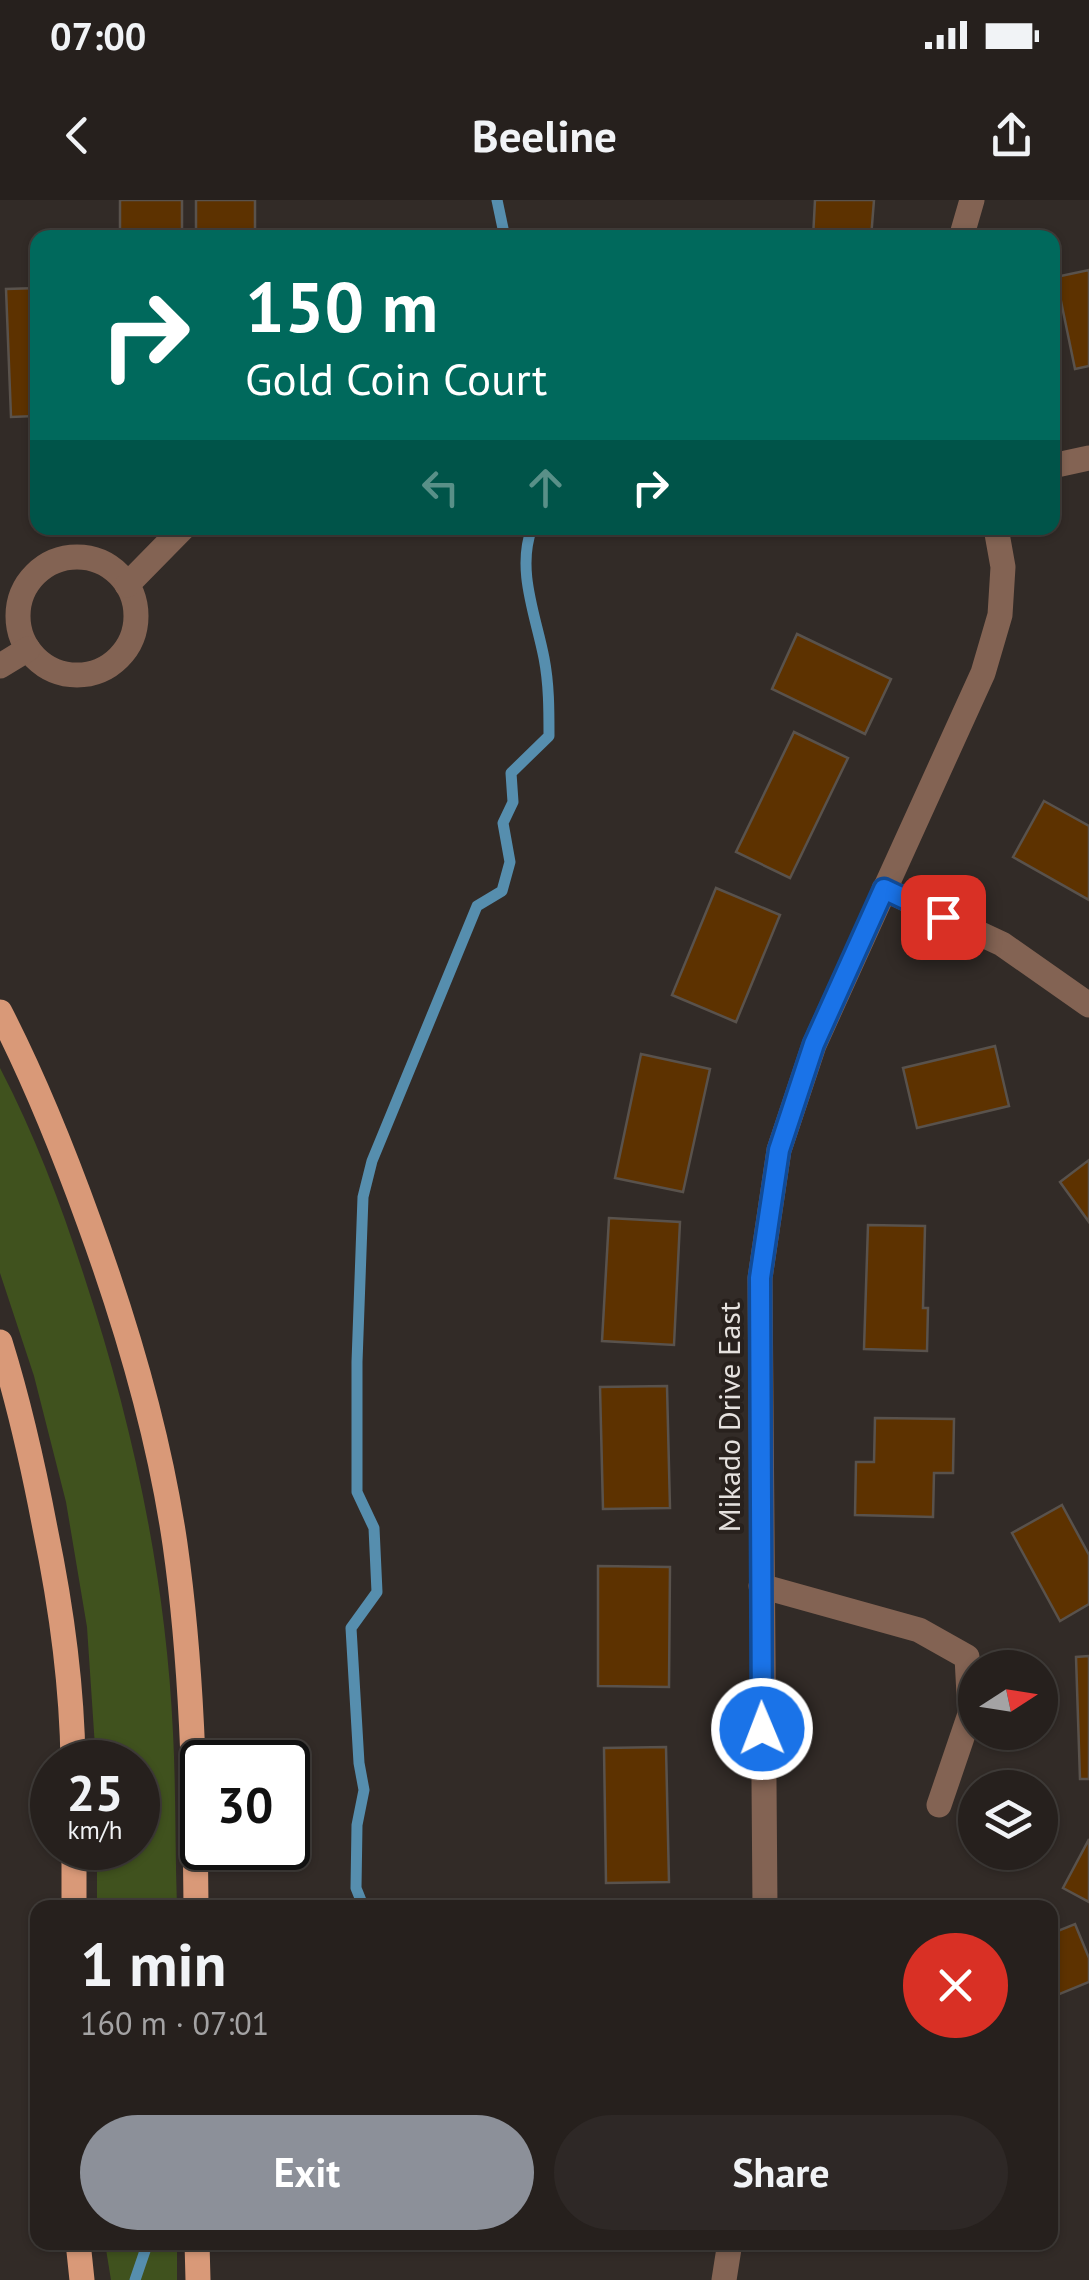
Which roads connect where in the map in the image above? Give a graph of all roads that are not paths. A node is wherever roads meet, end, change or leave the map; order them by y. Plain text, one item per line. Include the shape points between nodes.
1 (972, 200) edge
2 (963, 230) edge
3 (1089, 458) edge
4 (1060, 464) edge
5 (176, 535) edge
6 (997, 535) edge
7 (128, 585) junction
8 (28, 649) junction
9 (0, 666) edge
10 (884, 889) junction
11 (1089, 1005) edge
12 (0, 1012) edge
13 (0, 1342) edge
14 (761, 1586) junction
15 (73, 1740) edge
16 (939, 1804) dead end
17 (74, 1870) edge
18 (74, 1900) edge
19 (196, 1900) edge
20 (765, 1900) edge
21 (79, 2250) edge
22 (197, 2250) edge
23 (729, 2250) edge
24 (82, 2280) edge
25 (198, 2280) edge
26 (724, 2280) edge

1 - 2 street
3 - 4 street
5 - 7 street
6 - 10 street, Mikado Drive East via 1000,615 984,673
7 - 8 street via 133,633 102,670 53,670
7 - 8 street via 88,558 47,564 20,602 19,626
8 - 9 street
10 - 11 street via 1002,944
10 - 14 street, Mikado Drive East via 814,1044 779,1150 760,1278
12 - 19 main road via 60,1142 102,1257 153,1432 175,1543 188,1674
13 - 15 main road via 56,1584
14 - 16 street via 919,1630 966,1656 970,1714
14 - 20 street, Mikado Drive East
17 - 18 main road
21 - 24 main road
22 - 25 main road
23 - 26 street

